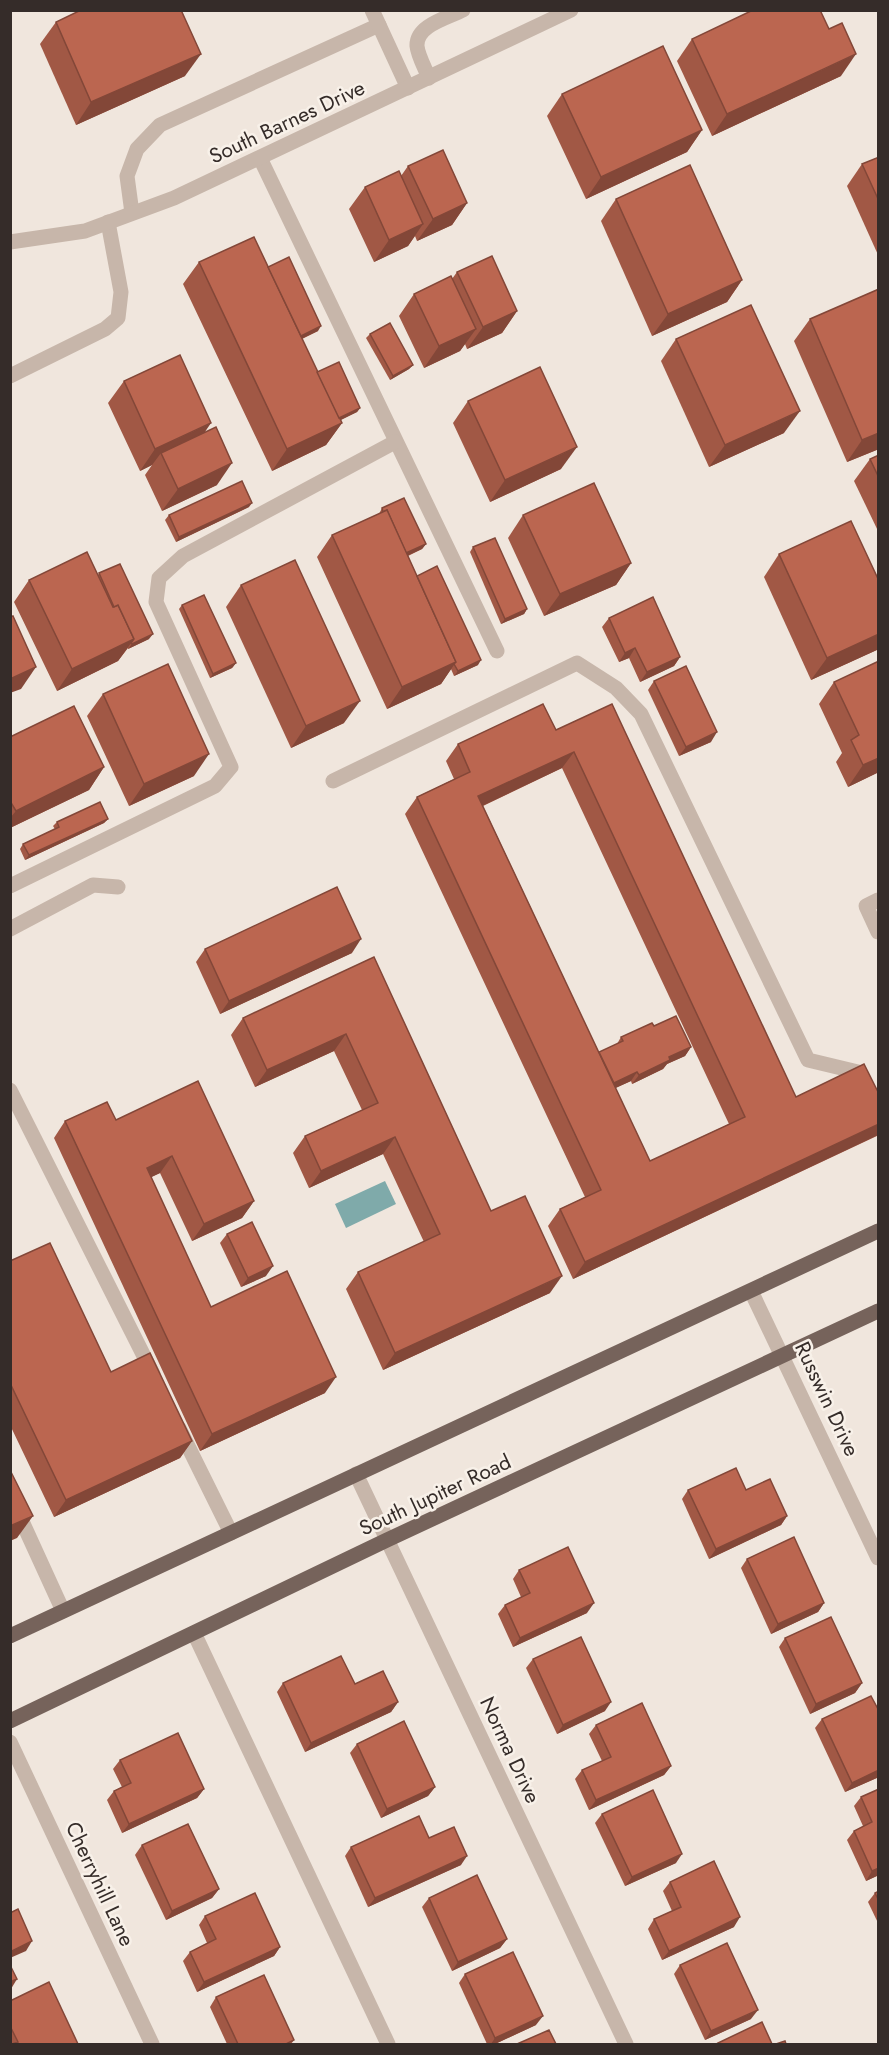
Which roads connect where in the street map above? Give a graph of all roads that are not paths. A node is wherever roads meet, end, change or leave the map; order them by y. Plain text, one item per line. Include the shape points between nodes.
1 (372, 10) edge
2 (463, 10) edge
3 (571, 10) edge
4 (379, 26) junction
5 (429, 78) junction
6 (408, 88) junction
7 (260, 158) junction
8 (132, 213) junction
9 (108, 222) junction
10 (10, 242) edge
11 (10, 376) edge
12 (396, 442) junction
13 (496, 651) dead end
14 (333, 781) dead end
15 (10, 886) edge
16 (118, 887) dead end
17 (879, 900) edge
18 (10, 929) edge
19 (879, 932) edge
20 (10, 1090) edge
21 (879, 1114) edge
22 (879, 1231) edge
23 (751, 1291) junction
24 (879, 1311) edge
25 (783, 1355) junction
26 (159, 1388) edge
27 (174, 1419) edge
28 (356, 1474) junction
29 (10, 1495) edge
30 (231, 1533) junction
31 (387, 1540) junction
32 (879, 1558) edge
33 (63, 1611) junction
34 (194, 1633) junction
35 (10, 1636) edge
36 (10, 1721) edge
37 (10, 1742) edge
38 (152, 2044) edge
39 (388, 2044) edge
40 (626, 2044) edge

1 - 4 street
2 - 5 street via 421,32 417,48
3 - 5 street, South Barnes Drive
4 - 6 street
4 - 8 street via 160,125 137,149 127,176
5 - 6 street, South Barnes Drive
6 - 7 street, South Barnes Drive
7 - 8 street, South Barnes Drive
7 - 12 street
8 - 9 street, South Barnes Drive
9 - 10 street, South Barnes Drive via 85,231
9 - 11 street via 121,292 118,318
12 - 13 street
12 - 15 street via 183,556 159,578 156,602 231,766 216,786
14 - 21 street via 577,663 616,688 641,714 808,1060 858,1072
16 - 18 street via 93,885
17 - 19 street via 866,906
20 - 26 street
22 - 23 main road
23 - 25 street, Russwin Drive
23 - 28 main road
24 - 25 main road, South Jupiter Road
25 - 31 main road, South Jupiter Road
25 - 32 street, Russwin Drive
27 - 30 street
28 - 30 main road
28 - 31 street, Norma Drive
29 - 33 street
30 - 33 main road
31 - 34 main road, South Jupiter Road
31 - 40 street, Norma Drive
33 - 35 main road
34 - 36 main road, South Jupiter Road
34 - 39 street
37 - 38 street, Cherryhill Lane

